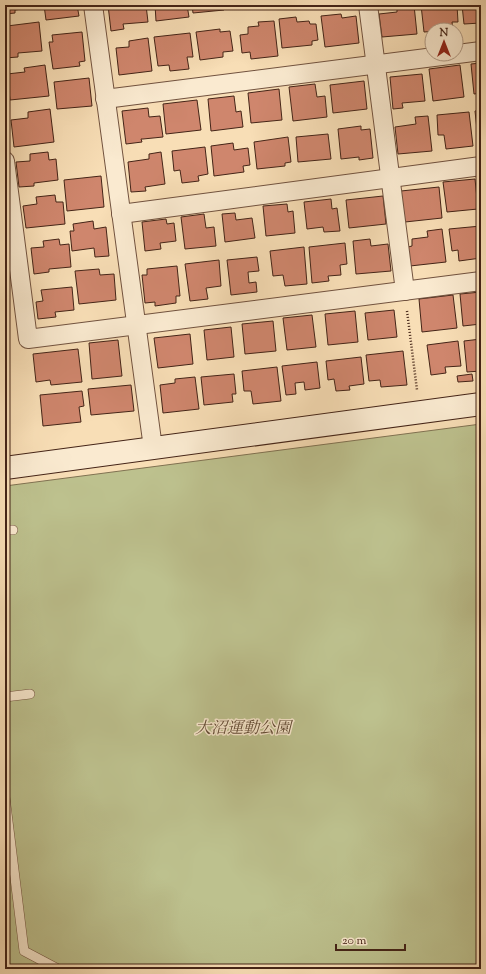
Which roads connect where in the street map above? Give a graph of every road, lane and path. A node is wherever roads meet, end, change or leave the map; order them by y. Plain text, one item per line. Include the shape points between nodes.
1 (93, 5) edge
2 (368, 5) edge
3 (481, 51) edge
4 (376, 65) junction
5 (105, 99) junction
6 (5, 160) edge
7 (481, 166) edge
8 (392, 177) junction
9 (121, 214) junction
10 (481, 281) edge
11 (405, 291) junction
12 (136, 325) junction
13 (481, 404) edge
14 (419, 412) junction
15 (153, 448) junction
16 (5, 468) edge
17 (30, 694) dead end
18 (5, 697) edge
19 (5, 797) edge
20 (58, 969) edge

1 - 5 street
2 - 4 street
3 - 4 street
4 - 5 street
4 - 8 street
5 - 9 street
6 - 12 street via 28,339
7 - 8 street
8 - 9 street
8 - 11 street
9 - 12 street
10 - 11 street
11 - 12 street
11 - 14 path
12 - 15 street
13 - 14 street
14 - 15 street
15 - 16 street
17 - 18 lane
19 - 20 lane via 24,951

